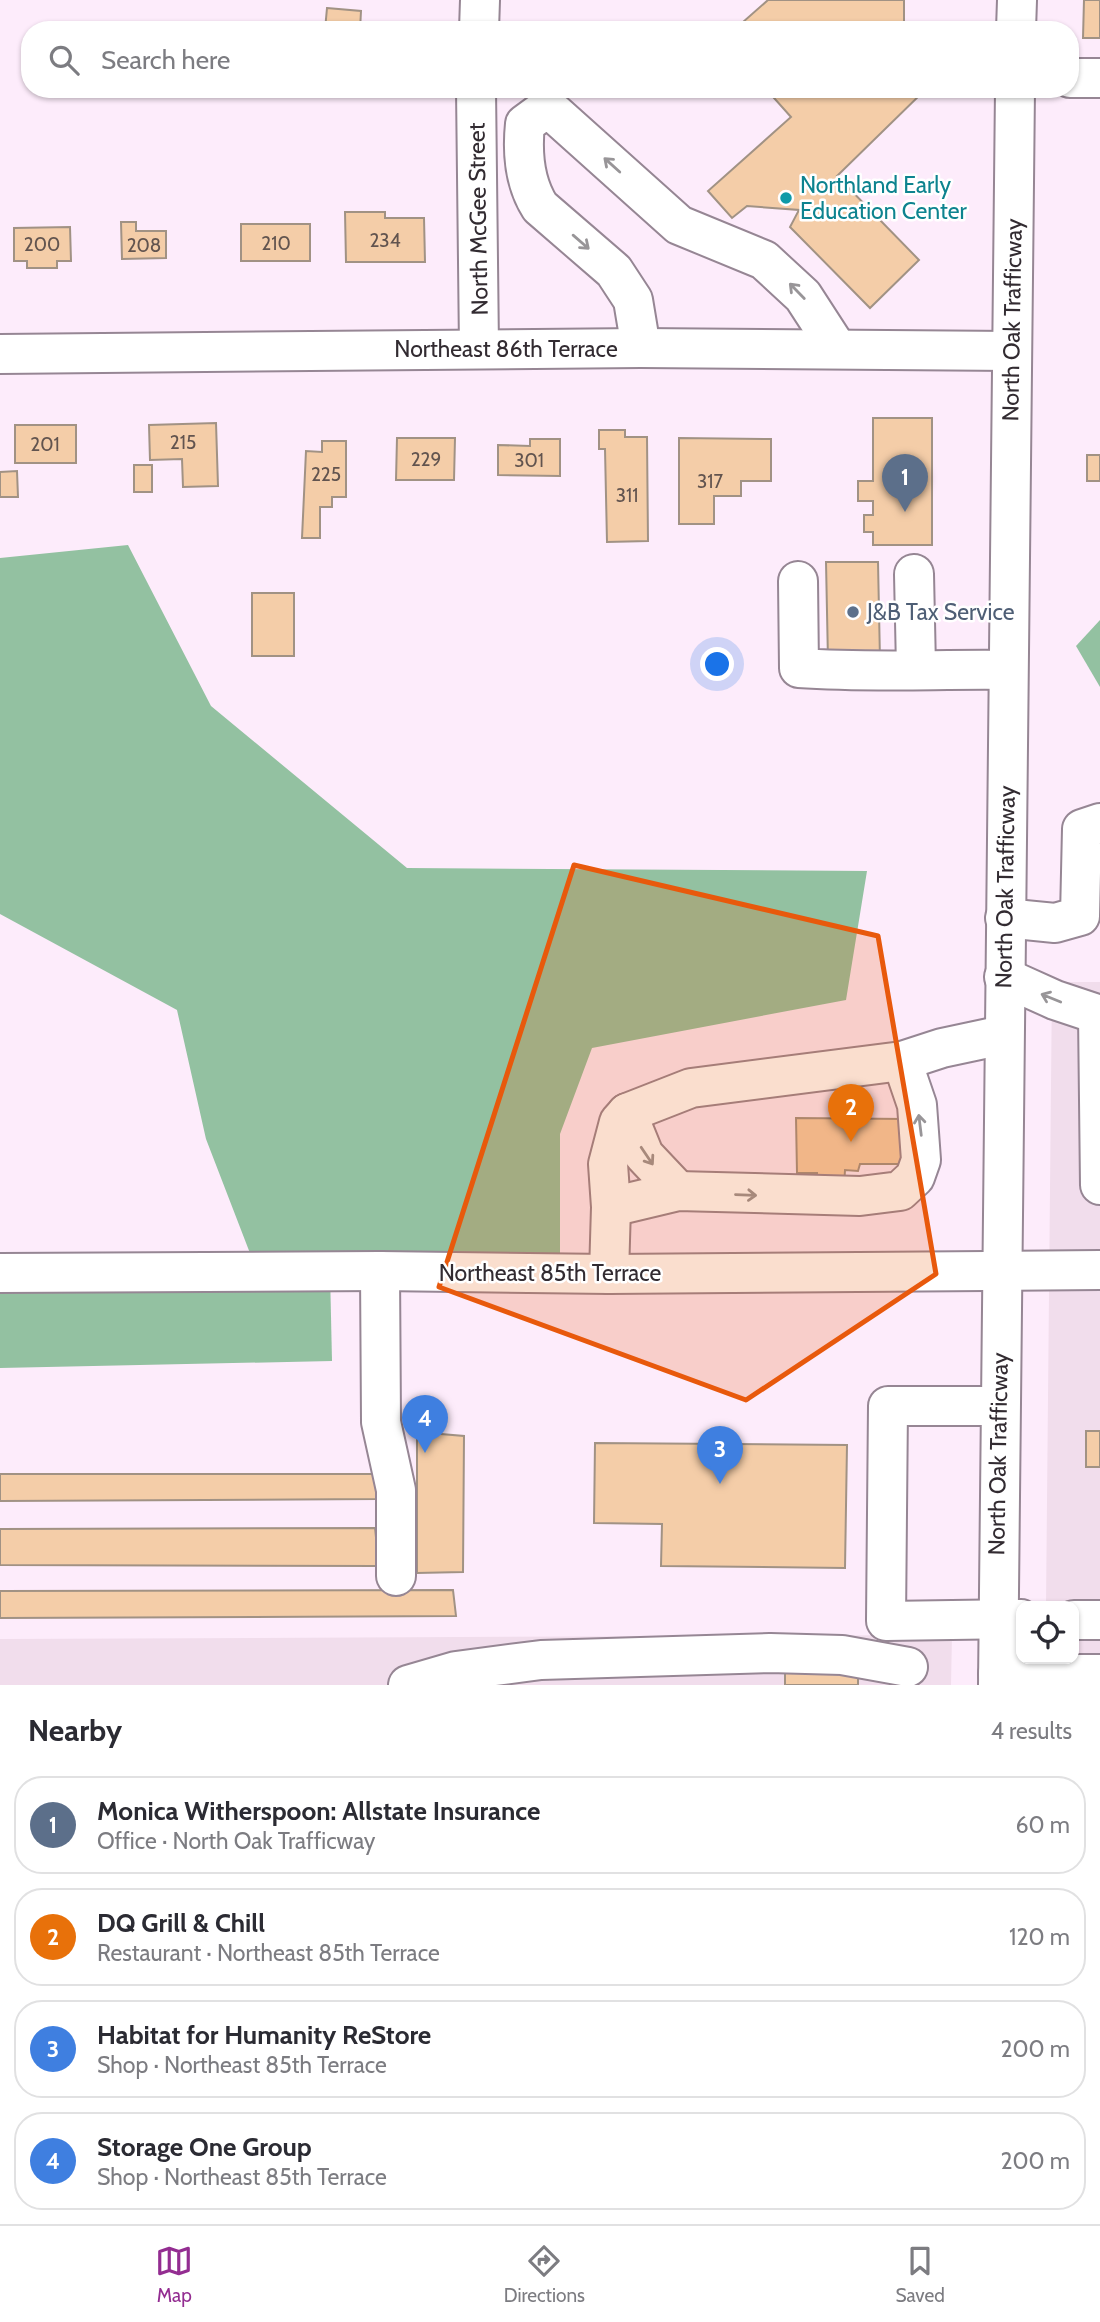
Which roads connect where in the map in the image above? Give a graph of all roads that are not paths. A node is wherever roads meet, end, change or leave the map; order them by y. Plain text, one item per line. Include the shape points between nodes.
1 (480, 0) edge
2 (1017, 0) edge
3 (479, 21) edge
4 (1016, 21) edge
5 (1079, 78) edge
6 (1100, 78) edge
7 (476, 98) edge
8 (1016, 98) edge
9 (836, 347) junction
10 (479, 348) junction
11 (641, 348) junction
12 (1012, 351) junction
13 (0, 354) edge
14 (914, 573) dead end
15 (798, 581) dead end
16 (916, 668) junction
17 (1008, 670) junction
18 (1100, 823) edge
19 (1005, 918) junction
20 (1004, 977) junction
21 (1099, 1014) edge
22 (1003, 1035) junction
23 (902, 1061) junction
24 (627, 1113) junction
25 (1100, 1185) edge
26 (678, 1191) junction
27 (611, 1207) junction
28 (1100, 1270) edge
29 (380, 1271) junction
30 (1000, 1271) junction
31 (0, 1273) edge
32 (609, 1274) junction
33 (999, 1406) junction
34 (396, 1576) dead end
35 (1009, 1619) edge
36 (1079, 1620) edge
37 (1100, 1620) edge
38 (908, 1667) dead end
39 (1100, 1674) edge
40 (998, 1679) edge
41 (408, 1685) edge

1 - 3 street
2 - 4 street
5 - 6 street
7 - 10 street, North McGee Street
8 - 12 street, North Oak Trafficway
9 - 11 street, Northeast 86th Terrace
9 -> 11 street via 803,296 764,260 679,225 554,113 540,113 525,124 522,150 531,193 540,207 614,271 633,300
9 - 12 street, Northeast 86th Terrace
10 - 11 street, Northeast 86th Terrace
10 - 13 street, Northeast 86th Terrace
12 - 17 street, North Oak Trafficway
14 - 16 street
15 - 16 street via 799,668 852,672
16 - 17 street
17 - 19 street, North Oak Trafficway
18 - 19 street via 1082,829 1080,916 1055,923
19 - 20 street, North Oak Trafficway
21 -> 20 street
20 - 22 street, North Oak Trafficway
21 - 25 street
22 - 23 street
22 - 30 street, North Oak Trafficway
23 - 24 street via 691,1088
26 -> 23 street via 848,1196 900,1191 915,1177 921,1160 917,1105
24 -> 26 street via 645,1155
24 - 27 street via 619,1122 608,1164
26 - 27 street
27 - 32 street
28 - 30 street, Northeast 85th Terrace
29 - 31 street, Northeast 85th Terrace
29 - 32 street, Northeast 85th Terrace
29 - 34 street via 381,1422 396,1490
30 - 32 street, Northeast 85th Terrace
30 - 33 street, North Oak Trafficway
33 - 35 street, North Oak Trafficway
33 - 35 street via 888,1406 886,1621
35 - 40 street, North Oak Trafficway
36 - 37 street
38 - 41 street via 842,1654 555,1660 456,1671
39 - 40 street

